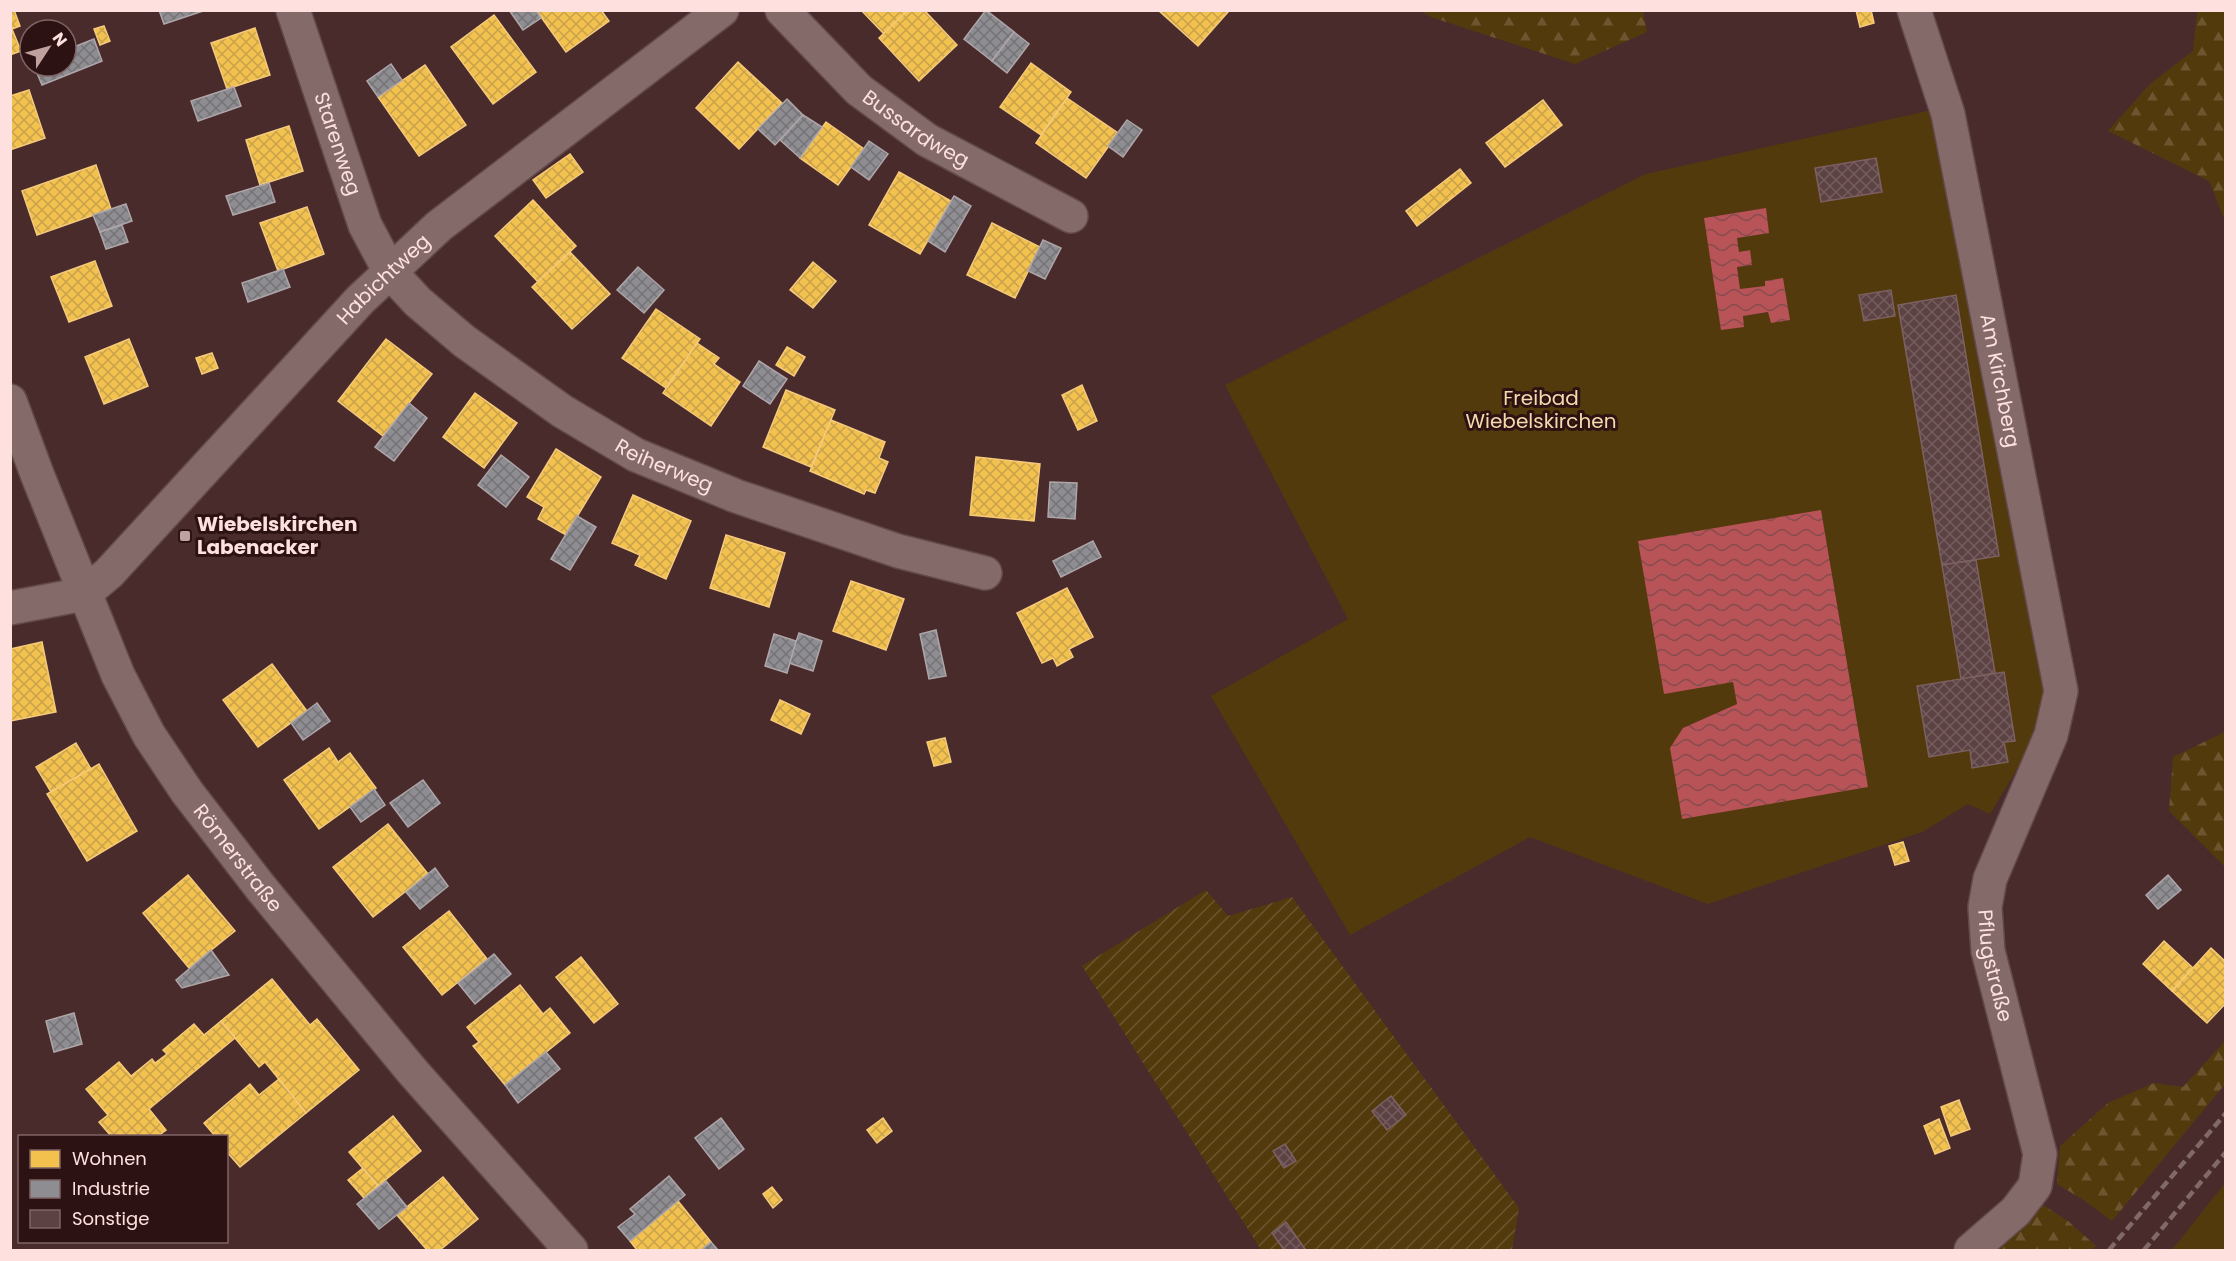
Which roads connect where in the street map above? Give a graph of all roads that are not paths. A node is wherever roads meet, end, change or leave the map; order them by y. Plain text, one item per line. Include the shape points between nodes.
1 (293, 10) edge
2 (722, 10) edge
3 (782, 10) edge
4 (1914, 10) edge
5 (1071, 216) dead end
6 (390, 272) junction
7 (10, 401) edge
8 (985, 573) dead end
9 (84, 594) junction
10 (10, 608) edge
11 (2044, 752) joint
12 (571, 1251) edge
13 (1971, 1251) edge

1 - 6 street, Starenweg via 365,225
2 - 6 street, Habichtweg via 439,226
3 - 5 street, Bussardweg via 859,90 927,141
4 - 11 street, Am Kirchberg via 1948,114 2061,691
6 - 8 street, Reiherweg via 418,302 464,340 562,411 636,455 736,496 898,551
6 - 9 street, Habichtweg via 109,573
7 - 9 street, Römerstraße
9 - 10 street
9 - 12 street, Römerstraße via 118,675 149,735 187,792 412,1071
11 - 13 street, Pflugstraße via 1990,879 1985,907 1988,951 2040,1154 2035,1186 2016,1211

